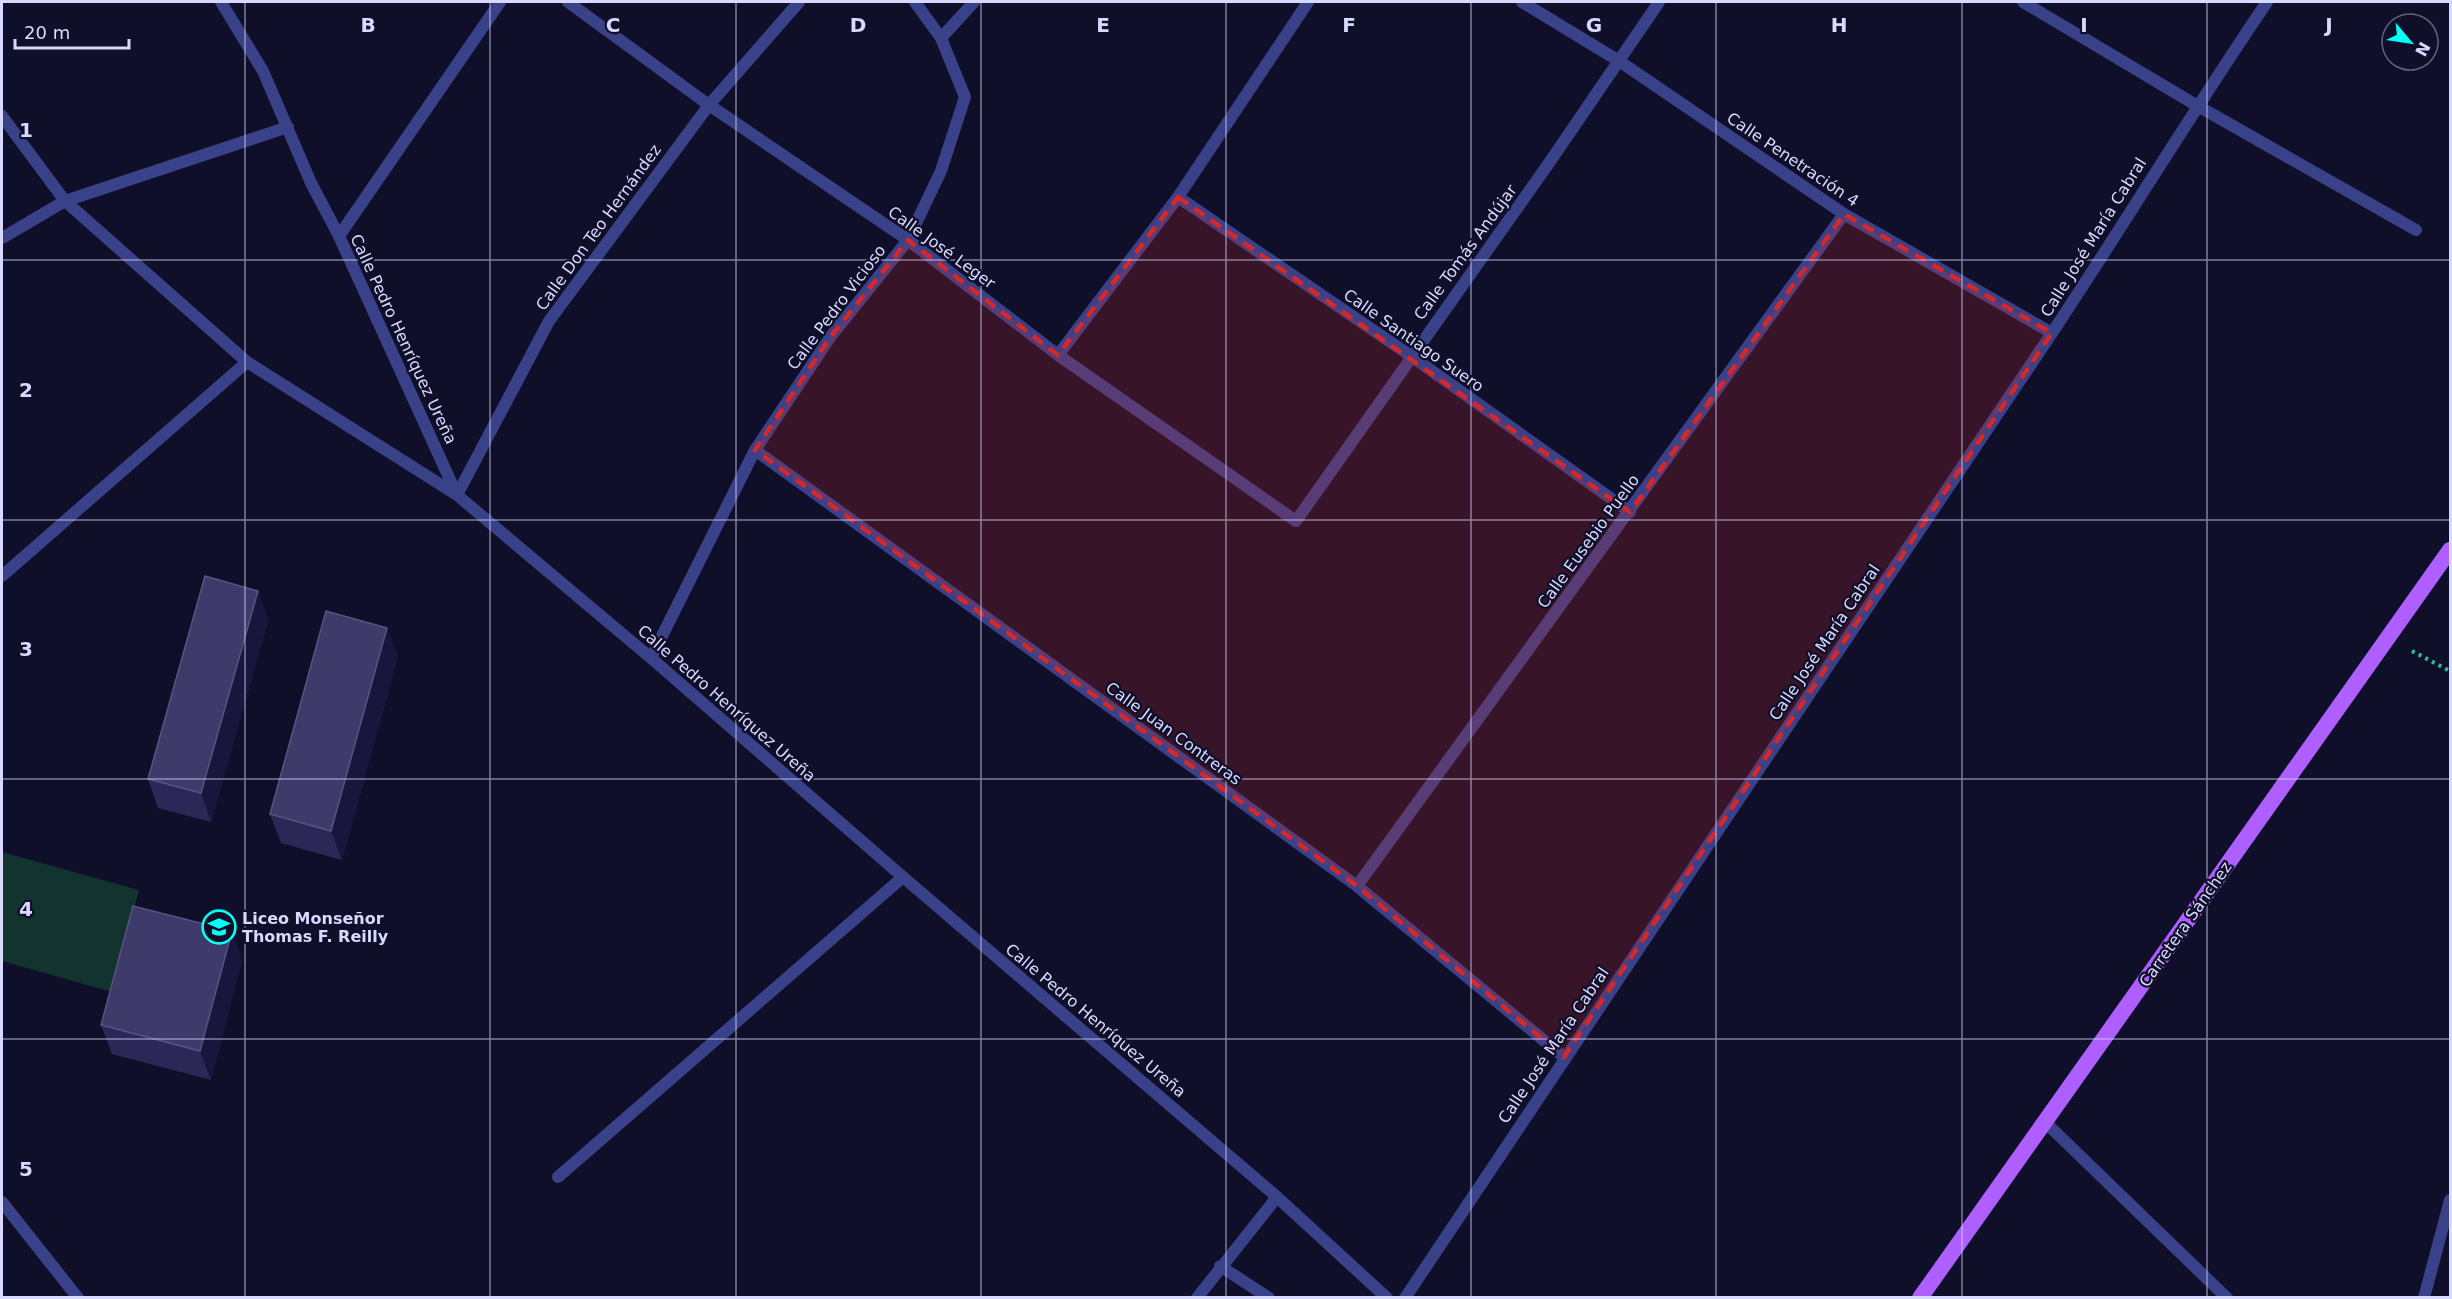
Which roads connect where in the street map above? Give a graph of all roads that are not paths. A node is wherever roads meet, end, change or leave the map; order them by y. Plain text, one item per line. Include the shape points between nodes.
1 (221, 2) edge
2 (500, 2) edge
3 (568, 2) edge
4 (799, 2) edge
5 (915, 2) edge
6 (974, 2) edge
7 (1308, 2) edge
8 (1522, 2) edge
9 (1659, 2) edge
10 (2023, 2) edge
11 (2266, 2) edge
12 (941, 38) junction
13 (1619, 61) junction
14 (709, 105) junction
15 (2196, 105) junction
16 (2, 116) edge
17 (288, 127) junction
18 (1178, 197) junction
19 (64, 201) junction
20 (1844, 214) junction
21 (2416, 230) dead end
22 (339, 236) junction
23 (2, 238) edge
24 (908, 240) junction
25 (2052, 333) junction
26 (1058, 355) junction
27 (1410, 356) junction
28 (247, 362) junction
29 (755, 450) junction
30 (457, 495) junction
31 (1630, 512) junction
32 (1296, 521) joint
33 (2451, 550) edge
34 (2, 576) edge
35 (651, 658) junction
36 (903, 877) junction
37 (1357, 886) junction
38 (1564, 1057) junction
39 (2044, 1121) junction
40 (558, 1177) dead end
41 (1277, 1197) junction
42 (2451, 1200) edge
43 (2, 1202) edge
44 (1220, 1266) junction
45 (78, 1298) edge
46 (1197, 1298) edge
47 (1269, 1298) edge
48 (1387, 1298) edge
49 (1405, 1298) edge
50 (1920, 1298) edge
51 (2227, 1298) edge
52 (2424, 1298) edge

1 - 17 street, Calle Pedro Henríquez Ureña via 263,71
2 - 22 street
3 - 14 street, Calle José Leger
4 - 14 street, Calle Don Teo Hernández
5 - 12 street, Calle Pedro Vicioso
6 - 12 street
7 - 18 street
8 - 13 street, Calle Penetración 4
9 - 13 street, Calle Tomás Andújar
10 - 15 street
11 - 15 street, Calle José María Cabral
12 - 24 street, Calle Pedro Vicioso via 965,97 941,171
13 - 20 street, Calle Penetración 4
13 - 27 street, Calle Tomás Andújar
14 - 24 street, Calle José Leger
14 - 30 street, Calle Don Teo Hernández via 549,321
15 - 21 street
15 - 25 street, Calle José María Cabral
16 - 19 street
17 - 19 street
17 - 22 street, Calle Pedro Henríquez Ureña
18 - 26 street
18 - 27 street, Calle Santiago Suero
19 - 23 street
19 - 28 street
20 - 25 street, Calle Penetración 4
20 - 31 street, Calle Eusebio Puello
22 - 30 street, Calle Pedro Henríquez Ureña
24 - 26 street, Calle José Leger
24 - 29 street, Calle Pedro Vicioso via 831,336
25 - 38 street, Calle José María Cabral
26 - 32 street, Calle José Leger
27 - 31 street, Calle Santiago Suero
27 - 32 street, Calle Tomás Andújar
28 - 30 street
28 - 34 street
29 - 35 street, Calle Pedro Vicioso
29 - 37 street, Calle Juan Contreras
30 - 35 street, Calle Pedro Henríquez Ureña
31 - 37 street, Calle Eusebio Puello
33 - 39 main road, Carretera Sánchez
35 - 36 street, Calle Pedro Henríquez Ureña
36 - 40 street
36 - 41 street, Calle Pedro Henríquez Ureña
37 - 38 street, Calle Juan Contreras
38 - 49 street, Calle José María Cabral
39 - 50 main road, Carretera Sánchez
39 - 51 street
41 - 44 street
41 - 48 street, Calle Pedro Henríquez Ureña
42 - 52 street
43 - 45 street
44 - 46 street
44 - 47 street

